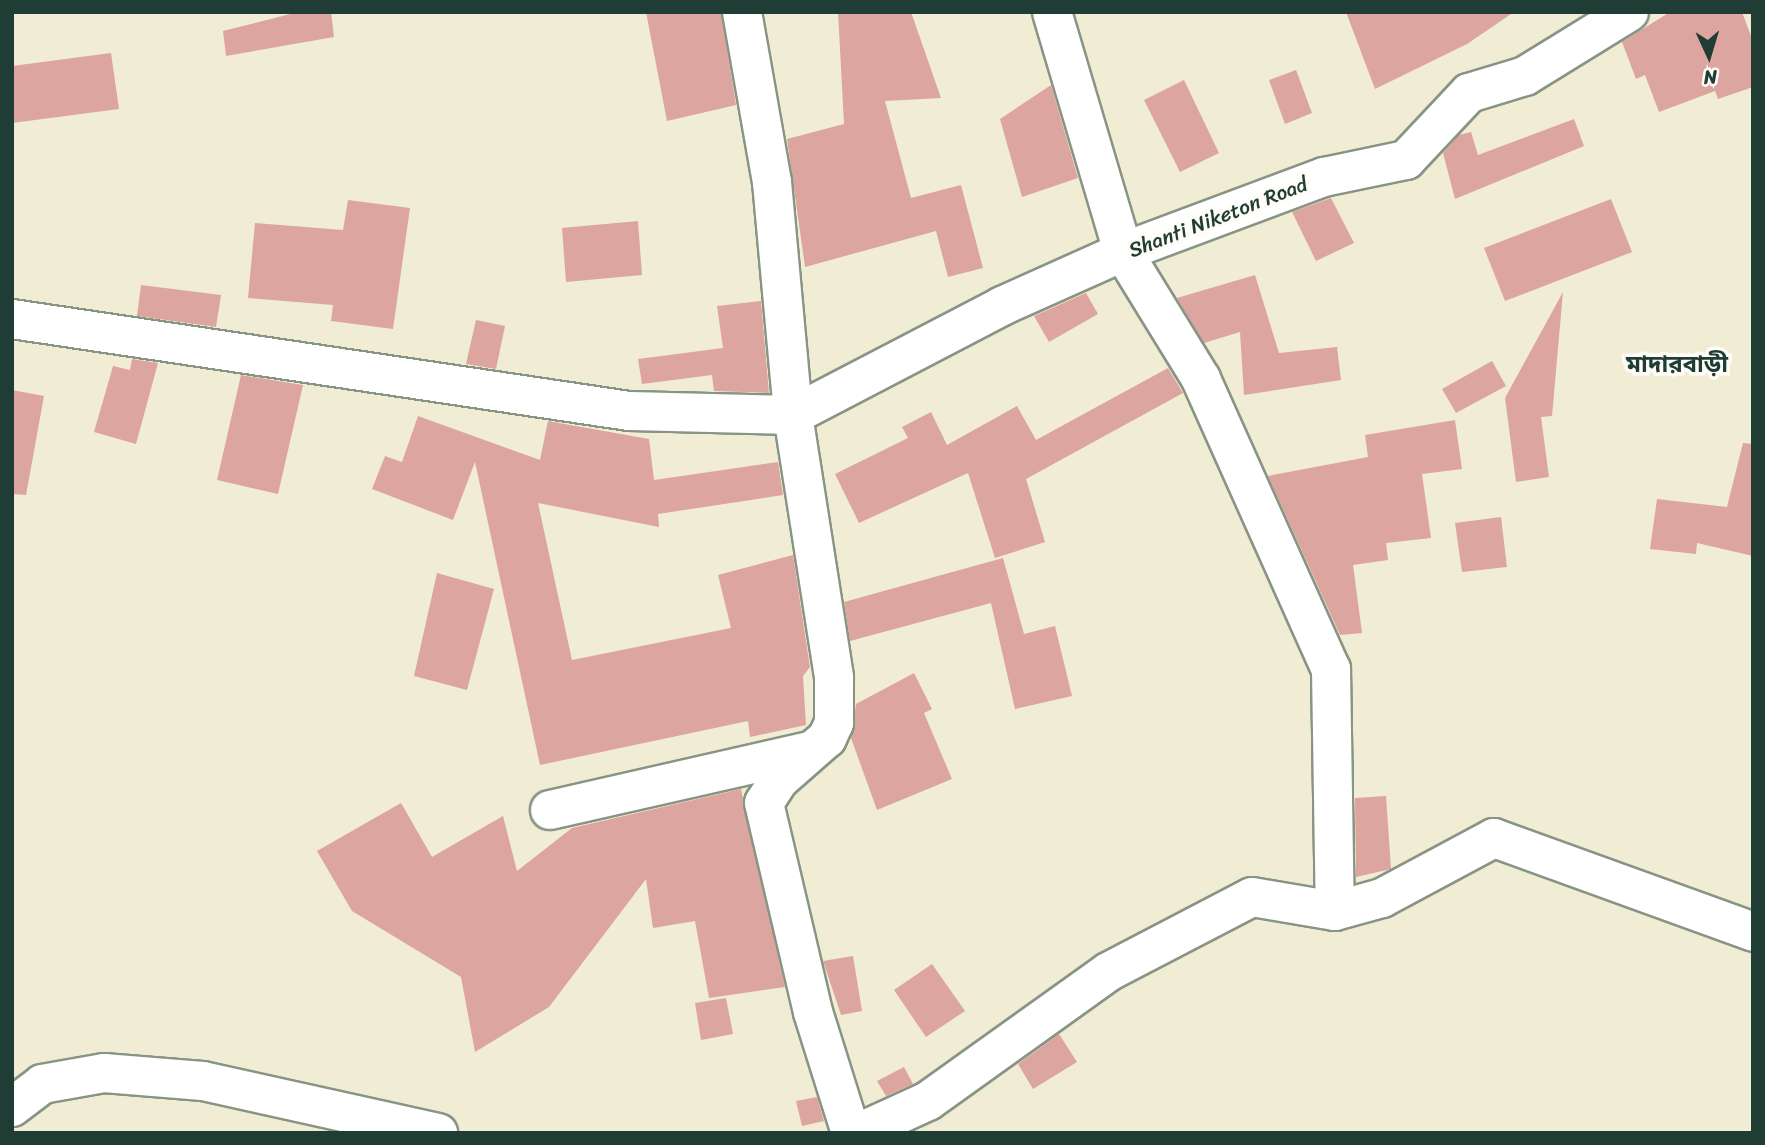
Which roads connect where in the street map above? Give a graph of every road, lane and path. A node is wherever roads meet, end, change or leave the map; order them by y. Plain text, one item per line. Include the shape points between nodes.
1 (742, 12) edge
2 (1052, 12) edge
3 (1629, 12) edge
4 (1124, 252) junction
5 (12, 318) edge
6 (793, 415) junction
7 (818, 749) junction
8 (550, 810) dead end
9 (1335, 911) junction
10 (1753, 932) edge
11 (12, 1107) edge
12 (436, 1133) edge
13 (851, 1133) edge
14 (858, 1133) edge

1 - 6 street via 772,182
2 - 4 street
3 - 4 street, Shanti Niketon Road via 1525,76 1469,93 1406,160 1324,177
4 - 6 street, Shanti Niketon Road via 1002,306
4 - 9 street via 1201,379 1331,669
5 - 6 street via 629,411
6 - 7 street via 834,678 834,723
7 - 8 street
7 - 13 street via 779,780 764,803 813,1012
9 - 10 street via 1382,898 1494,838
9 - 14 street via 1252,897 1108,972 928,1101
11 - 12 street via 43,1084 104,1073 203,1081

